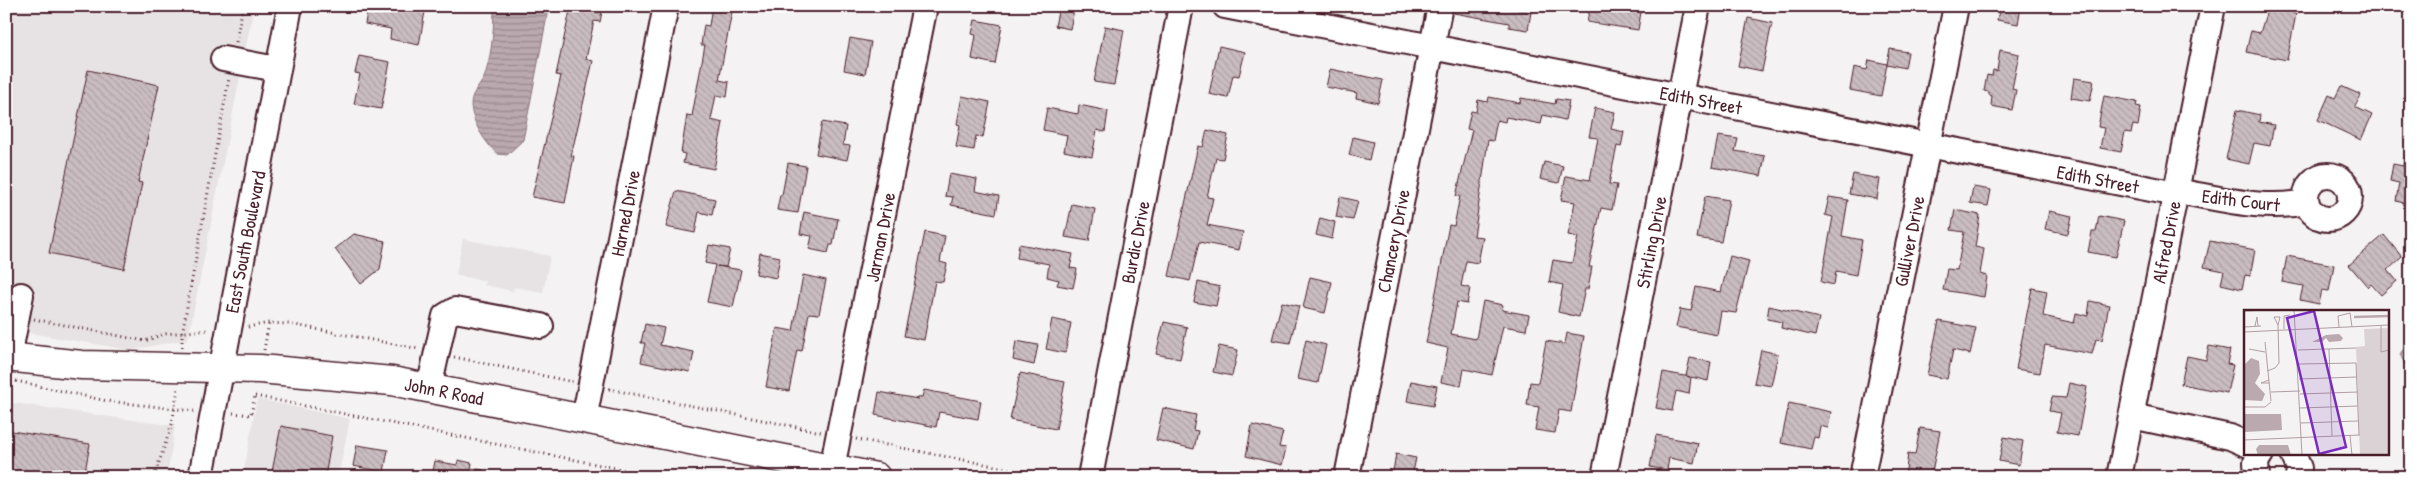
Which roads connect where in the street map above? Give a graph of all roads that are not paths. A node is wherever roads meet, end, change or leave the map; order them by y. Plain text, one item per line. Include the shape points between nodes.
1 (290, 6) edge
2 (666, 6) edge
3 (925, 6) edge
4 (1181, 6) edge
5 (1225, 6) edge
6 (1440, 6) edge
7 (1698, 6) edge
8 (1956, 6) edge
9 (2213, 6) edge
10 (1432, 48) junction
11 (228, 60) road end
12 (277, 69) junction
13 (1680, 96) junction
14 (1928, 145) junction
15 (2176, 192) junction
16 (2306, 202) dead end
17 (21, 296) dead end
18 (541, 326) dead end
19 (8, 365) edge
20 (221, 369) junction
21 (429, 388) junction
22 (2132, 416) junction
23 (584, 419) junction
24 (2244, 443) edge
25 (2260, 456) edge
26 (2294, 456) edge
27 (832, 468) junction
28 (201, 477) edge
29 (876, 477) edge
30 (1090, 477) edge
31 (1347, 477) edge
32 (1604, 477) edge
33 (1862, 477) edge
34 (2119, 477) edge
35 (2256, 477) edge
36 (2298, 477) edge

1 - 12 street, East South Boulevard
2 - 23 street, Harned Drive
3 - 27 street, Jarman Drive
4 - 30 street, Burdic Drive
5 - 10 street, Edith Street
6 - 10 street, Chancery Drive
7 - 13 street, Stirling Drive
8 - 14 street, Gulliver Drive
9 - 15 street, Alfred Drive
10 - 13 street, Edith Street
10 - 31 street, Chancery Drive
11 - 12 street
12 - 20 street, East South Boulevard
13 - 14 street, Edith Street
13 - 32 street, Stirling Drive
14 - 15 street, Edith Street
14 - 33 street, Gulliver Drive
15 - 16 street, Edith Court via 2263,206 2285,207
15 - 22 street, Alfred Drive
17 - 19 street
18 - 21 street via 455,310 445,316
19 - 20 main road, John R Road
20 - 21 main road, John R Road via 348,376
20 - 28 street, East South Boulevard
21 - 23 main road, John R Road
22 - 24 street via 2230,436
22 - 34 street, Alfred Drive
23 - 27 main road, John R Road
25 - 35 street via 2256,462
26 - 36 street via 2299,468
27 - 29 main road, John R Road

